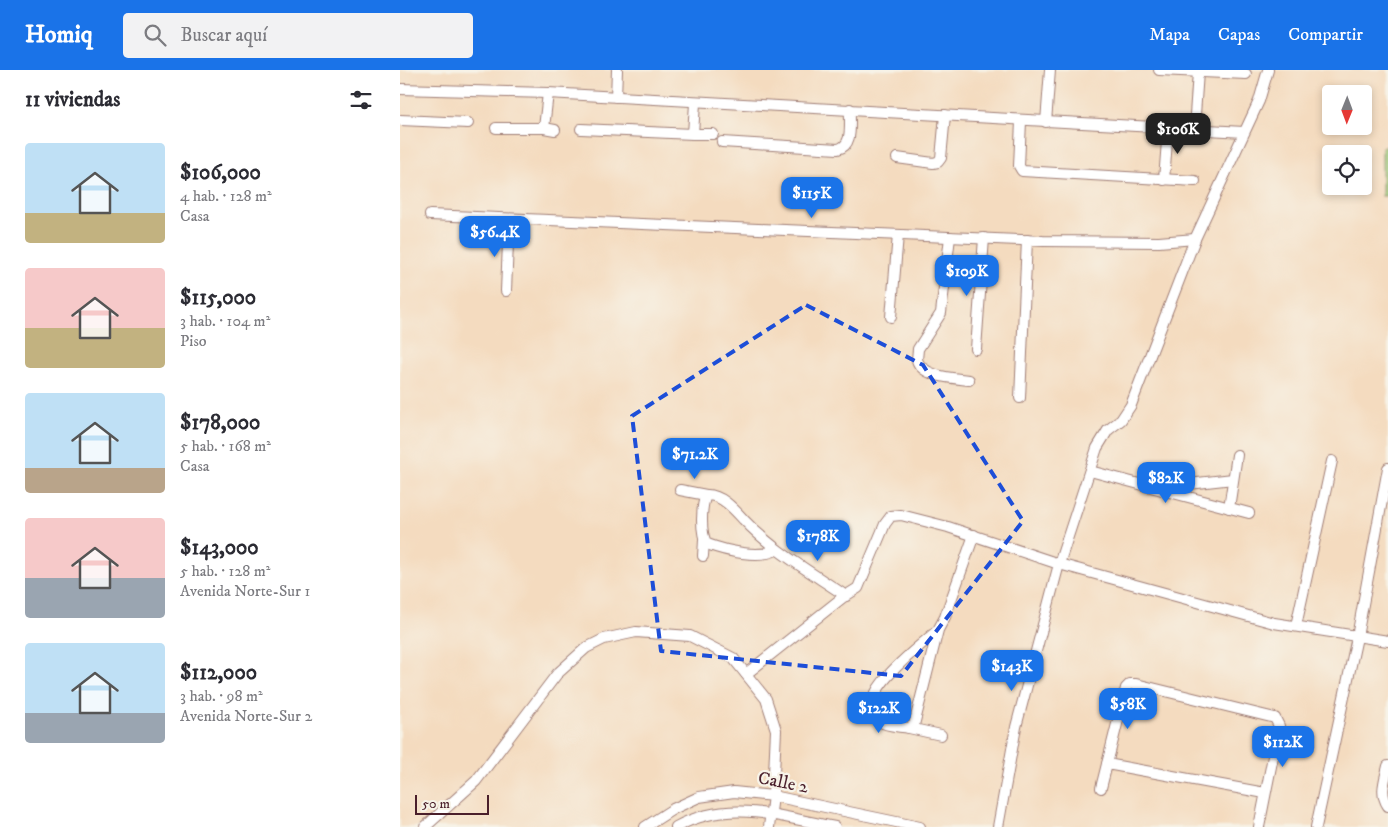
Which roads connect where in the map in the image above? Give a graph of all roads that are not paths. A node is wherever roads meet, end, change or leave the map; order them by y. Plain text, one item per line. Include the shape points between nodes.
1 (618, 70) edge
2 (1050, 70) edge
3 (1159, 70) edge
4 (1268, 70) edge
5 (1198, 72) junction
6 (1246, 74) dead end
7 (400, 89) edge
8 (548, 93) junction
9 (616, 98) junction
10 (695, 103) junction
11 (850, 109) junction
12 (945, 116) junction
13 (400, 120) edge
14 (1021, 121) junction
15 (1046, 122) junction
16 (468, 123) dead end
17 (496, 128) dead end
18 (1168, 128) junction
19 (581, 129) dead end
20 (1194, 129) junction
21 (1244, 132) junction
22 (693, 134) junction
23 (714, 134) dead end
24 (722, 142) dead end
25 (897, 158) dead end
26 (1164, 180) junction
27 (1195, 181) dead end
28 (430, 215) dead end
29 (509, 219) junction
30 (898, 235) junction
31 (950, 237) junction
32 (984, 238) junction
33 (1195, 239) junction
34 (1027, 240) junction
35 (506, 291) dead end
36 (891, 317) dead end
37 (976, 349) dead end
38 (968, 380) dead end
39 (1020, 398) dead end
40 (1237, 455) dead end
41 (1332, 461) dead end
42 (1388, 468) edge
43 (1090, 471) junction
44 (1233, 479) junction
45 (1155, 488) junction
46 (680, 490) dead end
47 (706, 495) junction
48 (1229, 508) junction
49 (1249, 513) dead end
50 (974, 536) junction
51 (704, 540) junction
52 (776, 550) junction
53 (703, 556) dead end
54 (1059, 564) junction
55 (846, 596) junction
56 (1296, 626) junction
57 (938, 630) junction
58 (1357, 637) junction
59 (1388, 641) edge
60 (913, 652) junction
61 (930, 662) junction
62 (746, 674) junction
63 (909, 728) junction
64 (941, 735) dead end
65 (1107, 764) junction
66 (1388, 766) edge
67 (1101, 788) dead end
68 (1265, 793) junction
69 (773, 796) junction
70 (1388, 806) edge
71 (772, 814) junction
72 (425, 827) edge
73 (645, 827) edge
74 (676, 827) edge
75 (769, 827) edge
76 (835, 827) edge
77 (920, 827) edge
78 (998, 827) edge
79 (1259, 827) edge
80 (1316, 827) edge

1 - 9 street
2 - 15 street
3 - 5 street
4 - 21 street via 1259,101
5 - 6 street
5 - 20 street
7 - 8 street
8 - 9 street
8 - 17 street via 549,129
9 - 10 street
10 - 11 street
10 - 22 street
11 - 12 street
11 - 24 street via 848,143 838,149
12 - 14 street
12 - 25 street via 938,162
13 - 16 street
14 - 15 street
14 - 26 street via 1019,166 1022,171
15 - 18 street
18 - 20 street
18 - 26 street
19 - 22 street
20 - 21 street
21 - 33 street
22 - 23 street
26 - 27 street
28 - 29 street
29 - 30 street
29 - 35 street
30 - 31 street
30 - 36 street
31 - 32 street
31 - 38 street via 942,312 918,349 917,360 923,368 937,374
32 - 34 street
32 - 37 street
33 - 34 street via 1159,242
33 - 43 street via 1131,405 1121,420 1108,430 1097,448
34 - 39 street
40 - 44 street
41 - 56 street
42 - 58 street
43 - 45 street
43 - 54 street
44 - 45 street
44 - 48 street
45 - 48 street
46 - 47 street
47 - 51 street via 703,502
47 - 52 street via 727,503
48 - 49 street
50 - 54 street
50 - 55 street via 901,515 891,516 858,588
50 - 57 street
51 - 52 street via 708,544 737,551 770,553
51 - 53 street
52 - 55 street
54 - 56 street via 1274,623
54 - 78 street via 1016,727
55 - 62 street
56 - 58 street
57 - 60 street
57 - 61 street
58 - 59 street
58 - 80 street
60 - 61 street via 924,653
60 - 63 street via 885,678 875,692 872,705 873,714 880,721
61 - 63 street via 917,718
62 - 69 street via 766,699 776,730
62 - 72 street via 733,658 690,636 636,632 586,648 556,674 476,781
63 - 64 street
65 - 67 street
65 - 68 street
65 - 68 street via 1126,688 1136,684 1275,718 1280,726
66 - 70 street via 1382,792
68 - 79 street
69 - 71 street
69 - 73 street, Calle 2 via 734,792 707,795 673,809
69 - 77 street, Calle 2
71 - 74 street via 712,812
71 - 75 street
71 - 76 street

